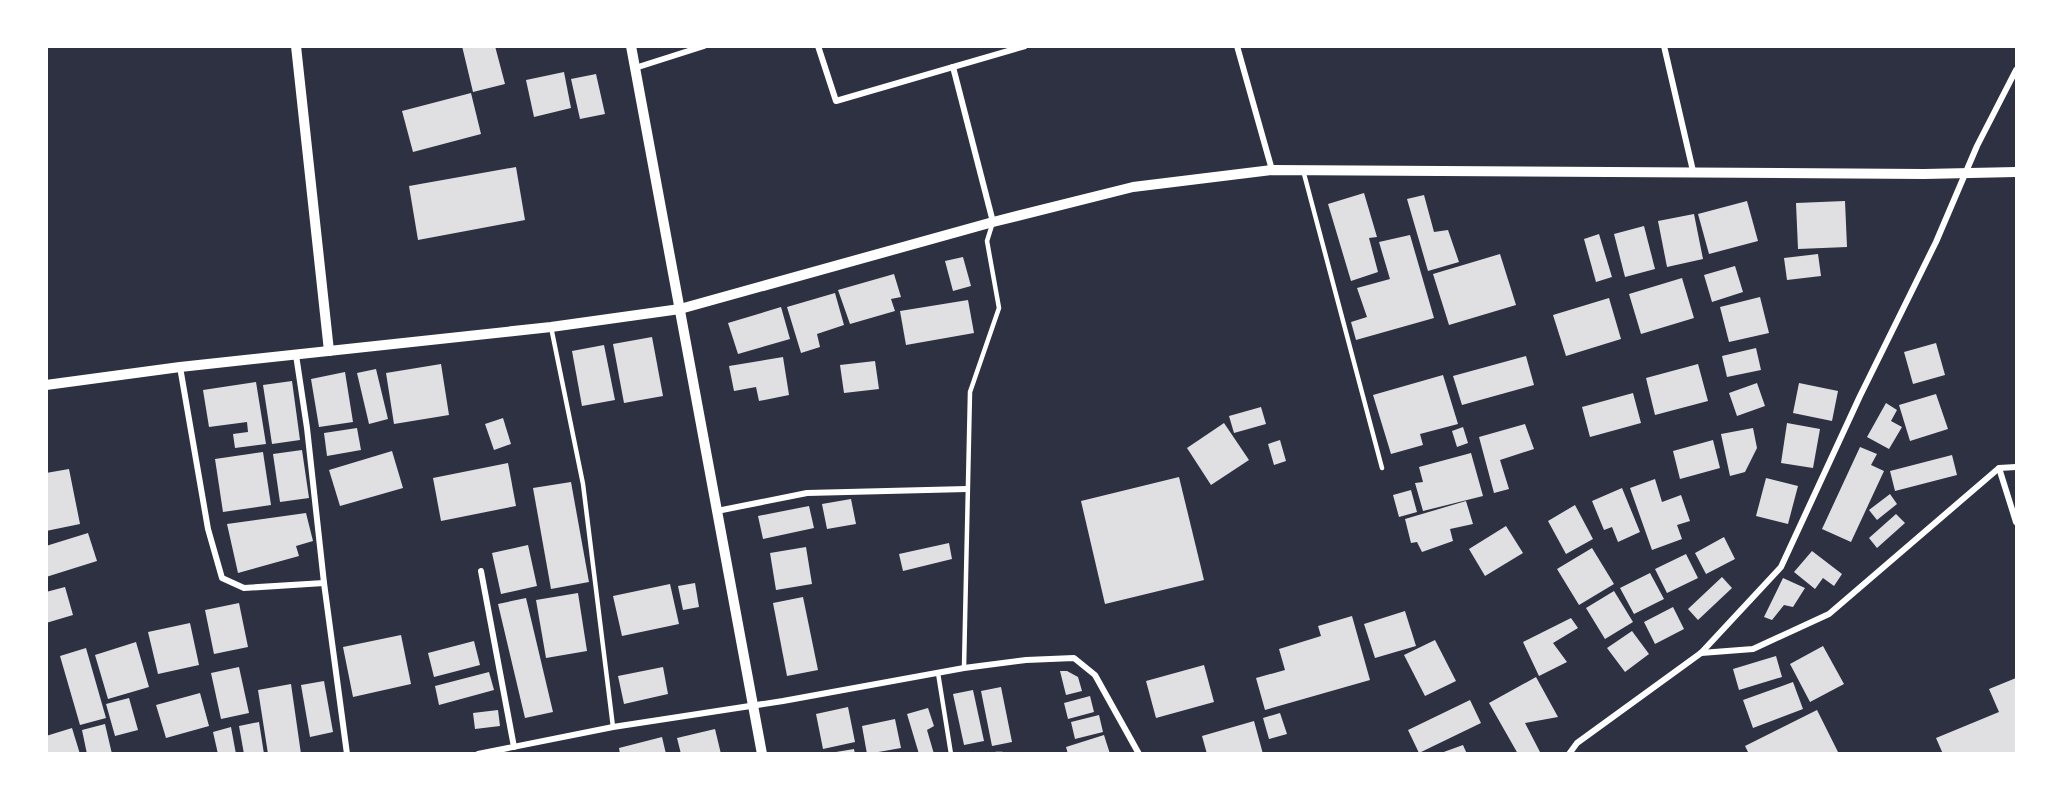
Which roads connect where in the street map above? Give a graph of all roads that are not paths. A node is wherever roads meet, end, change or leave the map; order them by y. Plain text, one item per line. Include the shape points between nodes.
1 (296, 46) edge
2 (631, 46) edge
3 (704, 46) edge
4 (818, 46) edge
5 (1025, 46) edge
6 (1237, 46) edge
7 (1664, 46) edge
8 (635, 68) junction
9 (953, 68) junction
10 (2016, 70) edge
11 (1272, 170) junction
12 (1303, 170) junction
13 (1693, 171) junction
14 (1965, 172) junction
15 (2016, 172) edge
16 (993, 222) junction
17 (680, 309) junction
18 (551, 327) junction
19 (329, 351) junction
20 (296, 355) junction
21 (180, 367) junction
22 (46, 385) edge
23 (2016, 467) edge
24 (1382, 468) dead end
25 (1999, 468) junction
26 (967, 489) junction
27 (717, 511) junction
28 (2016, 522) edge
29 (482, 571) dead end
30 (324, 583) junction
31 (1701, 653) junction
32 (964, 668) junction
33 (938, 673) junction
34 (753, 706) junction
35 (613, 727) junction
36 (514, 747) junction
37 (346, 753) edge
38 (478, 753) edge
39 (762, 753) edge
40 (951, 753) edge
41 (996, 753) edge
42 (1002, 753) edge
43 (1139, 753) edge
44 (1569, 753) edge

1 - 19 street
2 - 8 street
3 - 8 street
4 - 9 street via 836,101
5 - 9 street
6 - 11 street
7 - 13 street
8 - 17 street
9 - 16 street
10 - 14 street
11 - 12 street
11 - 16 street via 1133,187
12 - 13 street
12 - 24 lane
13 - 14 street
14 - 15 street
14 - 31 street via 1936,242 1780,567
16 - 17 street
16 - 26 lane via 987,241 999,308 970,392
17 - 18 street
17 - 27 street
18 - 19 street
18 - 35 lane via 583,484
19 - 20 street
20 - 21 street
20 - 30 street
21 - 22 street
21 - 30 street via 208,529 222,578 243,588
23 - 25 street
25 - 28 street
25 - 31 street via 1829,614 1753,649
26 - 27 street via 807,493
26 - 32 lane
27 - 34 street
29 - 36 street
30 - 37 street
31 - 44 street via 1577,743
32 - 33 street
32 - 43 street via 1074,658 1095,675
33 - 34 street
33 - 40 lane
34 - 35 street
34 - 39 street
35 - 36 street
36 - 38 street
41 - 42 lane

